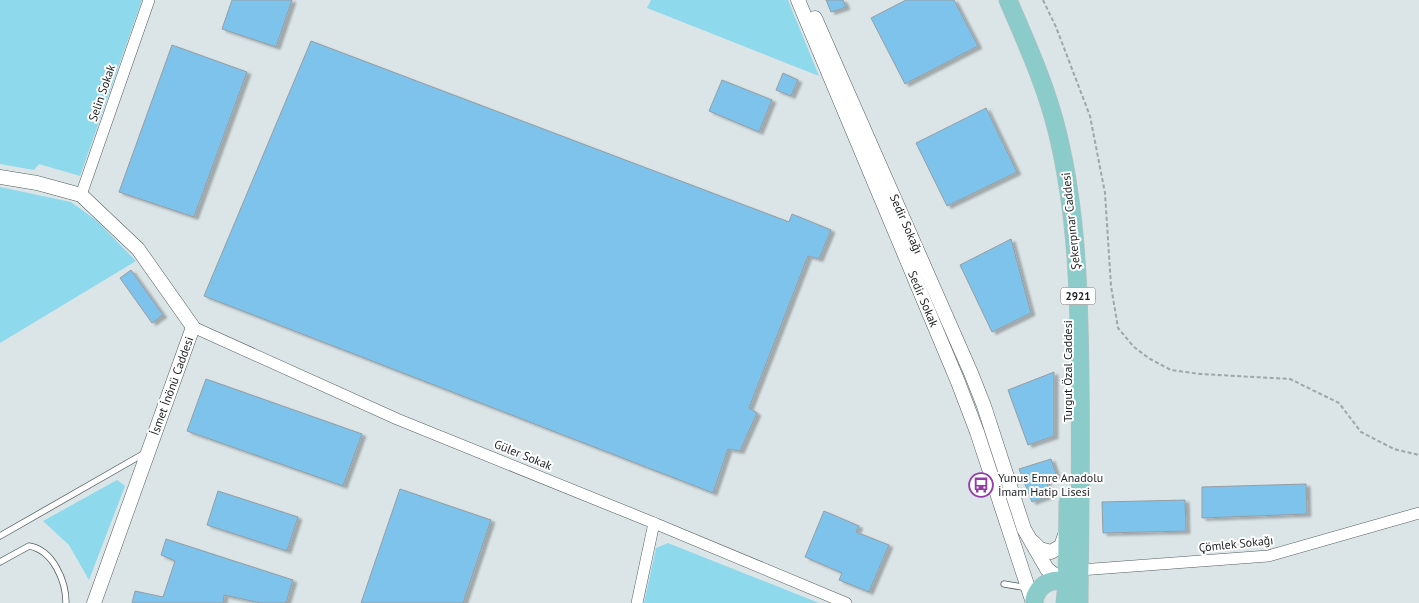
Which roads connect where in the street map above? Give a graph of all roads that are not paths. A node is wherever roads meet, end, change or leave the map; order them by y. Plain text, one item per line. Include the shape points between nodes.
1 (149, 0) edge
2 (798, 0) edge
3 (808, 0) edge
4 (997, 0) edge
5 (1008, 0) edge
6 (0, 177) edge
7 (81, 195) junction
8 (194, 327) junction
9 (149, 450) junction
10 (1419, 513) edge
11 (1068, 521) junction
12 (654, 523) junction
13 (1024, 529) junction
14 (0, 536) edge
15 (0, 562) edge
16 (1062, 577) junction
17 (1004, 584) dead end
18 (1032, 598) edge
19 (66, 603) edge
20 (94, 603) edge
21 (637, 603) edge
22 (846, 603) edge
23 (1065, 603) edge
24 (1079, 603) edge

1 - 7 street, Selin Sokak
2 - 18 street, Sedir Sokak via 958,382
3 - 13 street, Sedir Sokağı via 971,373
4 - 11 main road, Turgut Özal Caddesi via 1038,102 1058,191 1068,304
5 - 16 main road, Şekerpınar Caddesi / 2921 via 1050,106 1070,196 1079,314
6 - 7 street, İsmet İnönü Caddesi
7 - 8 street, İsmet İnönü Caddesi via 138,249
8 - 9 street, İsmet İnönü Caddesi
8 - 12 street, Güler Sokak via 397,419
9 - 14 lane
9 - 20 street, İsmet İnönü Caddesi
10 - 16 street, Çömlek Sokağı via 1268,556
11 - 13 street via 1061,546 1051,552 1040,549
11 - 16 main road, Turgut Özal Caddesi
12 - 21 street
12 - 22 street, Güler Sokak
13 - 16 street, Sedir Sokağı via 1047,569
15 - 19 lane via 30,546 40,548 56,567 66,591
16 - 18 main road
16 - 23 main road, Turgut Özal Caddesi
16 - 24 main road via 1077,592
17 - 18 lane

